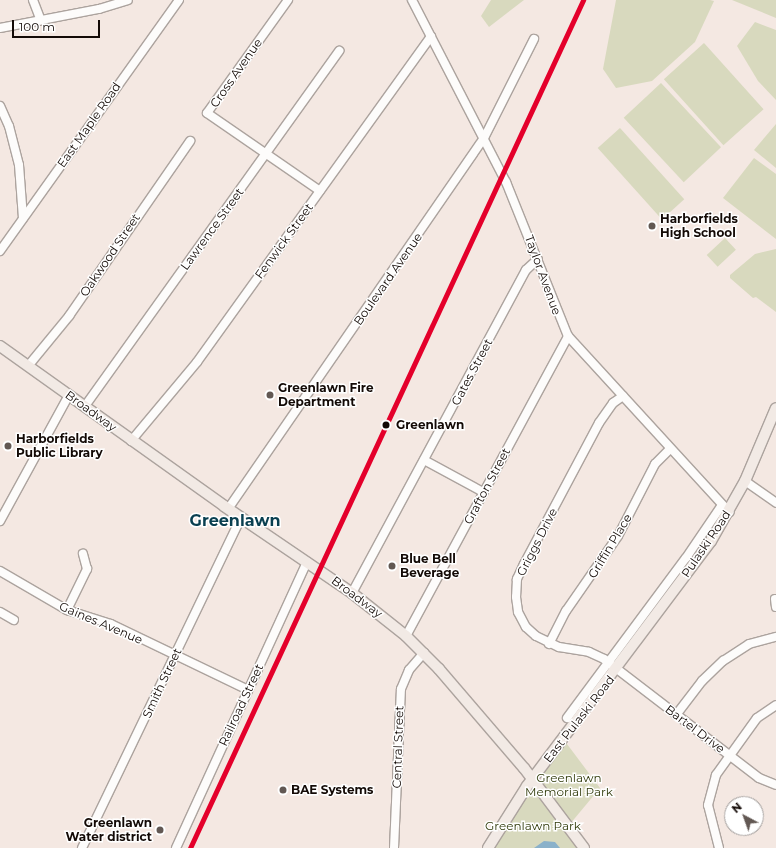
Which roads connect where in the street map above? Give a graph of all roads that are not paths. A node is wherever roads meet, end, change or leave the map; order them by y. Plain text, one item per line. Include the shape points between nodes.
1 (33, 0) edge
2 (179, 0) edge
3 (288, 0) edge
4 (412, 0) edge
5 (123, 1) edge
6 (41, 21) junction
7 (0, 28) edge
8 (431, 36) junction
9 (534, 39) dead end
10 (338, 51) dead end
11 (0, 106) edge
12 (484, 138) junction
13 (190, 141) dead end
14 (266, 154) junction
15 (320, 191) junction
16 (23, 218) junction
17 (0, 251) edge
18 (538, 259) junction
19 (568, 336) junction
20 (1, 349) edge
21 (28, 366) junction
22 (69, 395) junction
23 (623, 396) junction
24 (85, 406) junction
25 (776, 408) edge
26 (132, 441) junction
27 (670, 449) junction
28 (424, 460) junction
29 (745, 481) junction
30 (483, 492) junction
31 (776, 503) edge
32 (725, 508) junction
33 (228, 509) junction
34 (241, 518) junction
35 (0, 521) edge
36 (83, 554) dead end
37 (307, 562) junction
38 (0, 571) edge
39 (352, 593) junction
40 (67, 610) junction
41 (0, 612) edge
42 (14, 620) dead end
43 (406, 636) junction
44 (776, 637) edge
45 (549, 644) junction
46 (424, 653) junction
47 (174, 656) junction
48 (608, 662) junction
49 (617, 669) junction
50 (248, 690) junction
51 (776, 705) edge
52 (676, 715) junction
53 (567, 718) dead end
54 (729, 755) junction
55 (532, 779) junction
56 (776, 786) edge
57 (82, 848) edge
58 (176, 848) edge
59 (394, 848) edge
60 (488, 848) edge
61 (584, 848) edge
62 (719, 848) edge

1 - 6 street
2 - 16 street, East Maple Road
3 - 14 street, Cross Avenue via 207,113
4 - 8 street, Taylor Avenue
5 - 6 street
6 - 7 street
8 - 12 street, Taylor Avenue
8 - 15 street, Fenwick Street
9 - 12 street, Boulevard Avenue
10 - 14 street, Lawrence Street
11 - 16 street via 9,126 19,165
12 - 18 street, Taylor Avenue
12 - 33 street, Boulevard Avenue
13 - 21 street, Oakwood Street via 73,310
14 - 15 street, Cross Avenue
14 - 24 street, Lawrence Street
15 - 26 street, Fenwick Street via 198,362
16 - 17 street, East Maple Road
18 - 19 street, Taylor Avenue via 560,322
18 - 28 street, Gates Street via 526,270
19 - 23 street, Taylor Avenue
19 - 30 street, Grafton Street
20 - 21 main road, Broadway
21 - 22 main road, Broadway
22 - 24 main road, Broadway
22 - 35 street
23 - 27 street, Taylor Avenue
23 - 45 street, Griggs Drive via 613,403 599,423 518,579 518,612 526,627
24 - 26 main road, Broadway
25 - 29 main road, Pulaski Road
26 - 33 main road, Broadway
27 - 32 street, Taylor Avenue
27 - 45 street, Griffin Place via 655,464 618,536 566,611
28 - 30 street
28 - 39 street, Gates Street
29 - 31 street
29 - 32 main road, Pulaski Road
30 - 43 street, Grafton Street
32 - 48 street
32 - 49 main road, Pulaski Road
33 - 34 main road, Broadway
34 - 37 main road, Broadway
34 - 47 street, Smith Street
36 - 40 street via 87,569
37 - 39 main road, Broadway
37 - 50 street, Railroad Street
38 - 40 street, Gaines Avenue
39 - 43 main road, Broadway
40 - 47 street, Gaines Avenue via 111,624
41 - 42 street
43 - 46 main road, Broadway
44 - 52 street via 749,644 723,661 702,681
45 - 48 street, Griggs Drive via 590,652
46 - 55 main road, Broadway
46 - 59 street, Central Street via 409,670 401,689
47 - 50 street, Gaines Avenue
47 - 57 street, Smith Street
48 - 49 street, Griggs Drive
48 - 53 street
49 - 52 street, Bartel Drive
49 - 55 main road, East Pulaski Road
50 - 58 street, Railroad Street
51 - 54 street via 757,718
52 - 54 street, Bartel Drive
54 - 56 street, Bartel Drive via 759,778
54 - 62 street via 716,775 709,797 709,815
55 - 60 main road, East Pulaski Road
55 - 61 main road, Broadway

